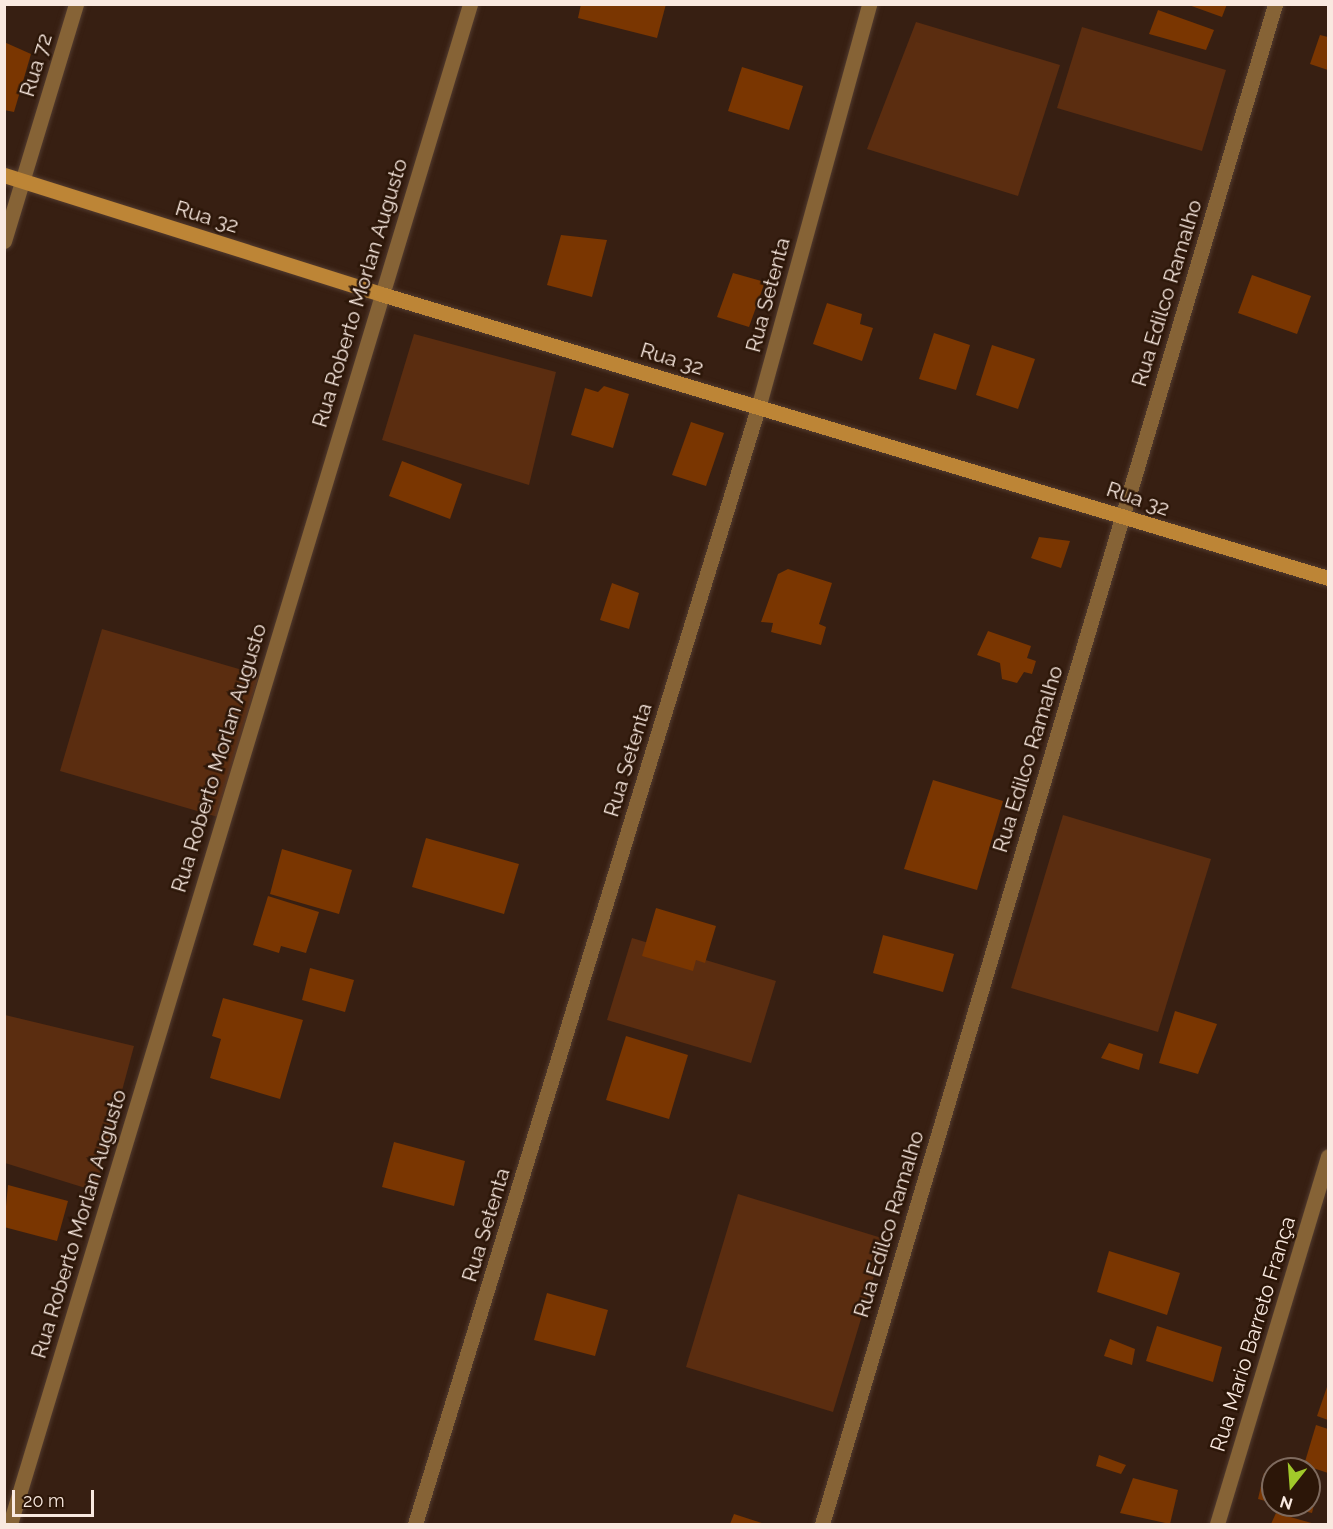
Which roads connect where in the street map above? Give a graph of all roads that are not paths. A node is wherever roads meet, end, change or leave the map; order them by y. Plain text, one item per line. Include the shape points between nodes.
1 (76, 4) edge
2 (470, 4) edge
3 (869, 4) edge
4 (1275, 4) edge
5 (4, 175) edge
6 (22, 181) junction
7 (4, 241) edge
8 (381, 294) junction
9 (758, 408) junction
10 (1122, 519) junction
11 (1329, 578) edge
12 (1329, 1156) edge
13 (10, 1524) edge
14 (415, 1524) edge
15 (822, 1524) edge
16 (1217, 1524) edge

1 - 6 street, Rua 72
2 - 8 street, Rua Roberto Morlan Augusto
3 - 9 street, Rua Setenta
4 - 10 street, Rua Edilco Ramalho
5 - 6 main road, Rua 32
6 - 7 street, Rua 72
6 - 8 main road, Rua 32
8 - 9 main road, Rua 32
8 - 13 street, Rua Roberto Morlan Augusto
9 - 10 main road, Rua 32 via 1091,505
9 - 14 street, Rua Setenta
10 - 11 main road, Rua 32
10 - 15 street, Rua Edilco Ramalho
12 - 16 street, Rua Mario Barreto França

